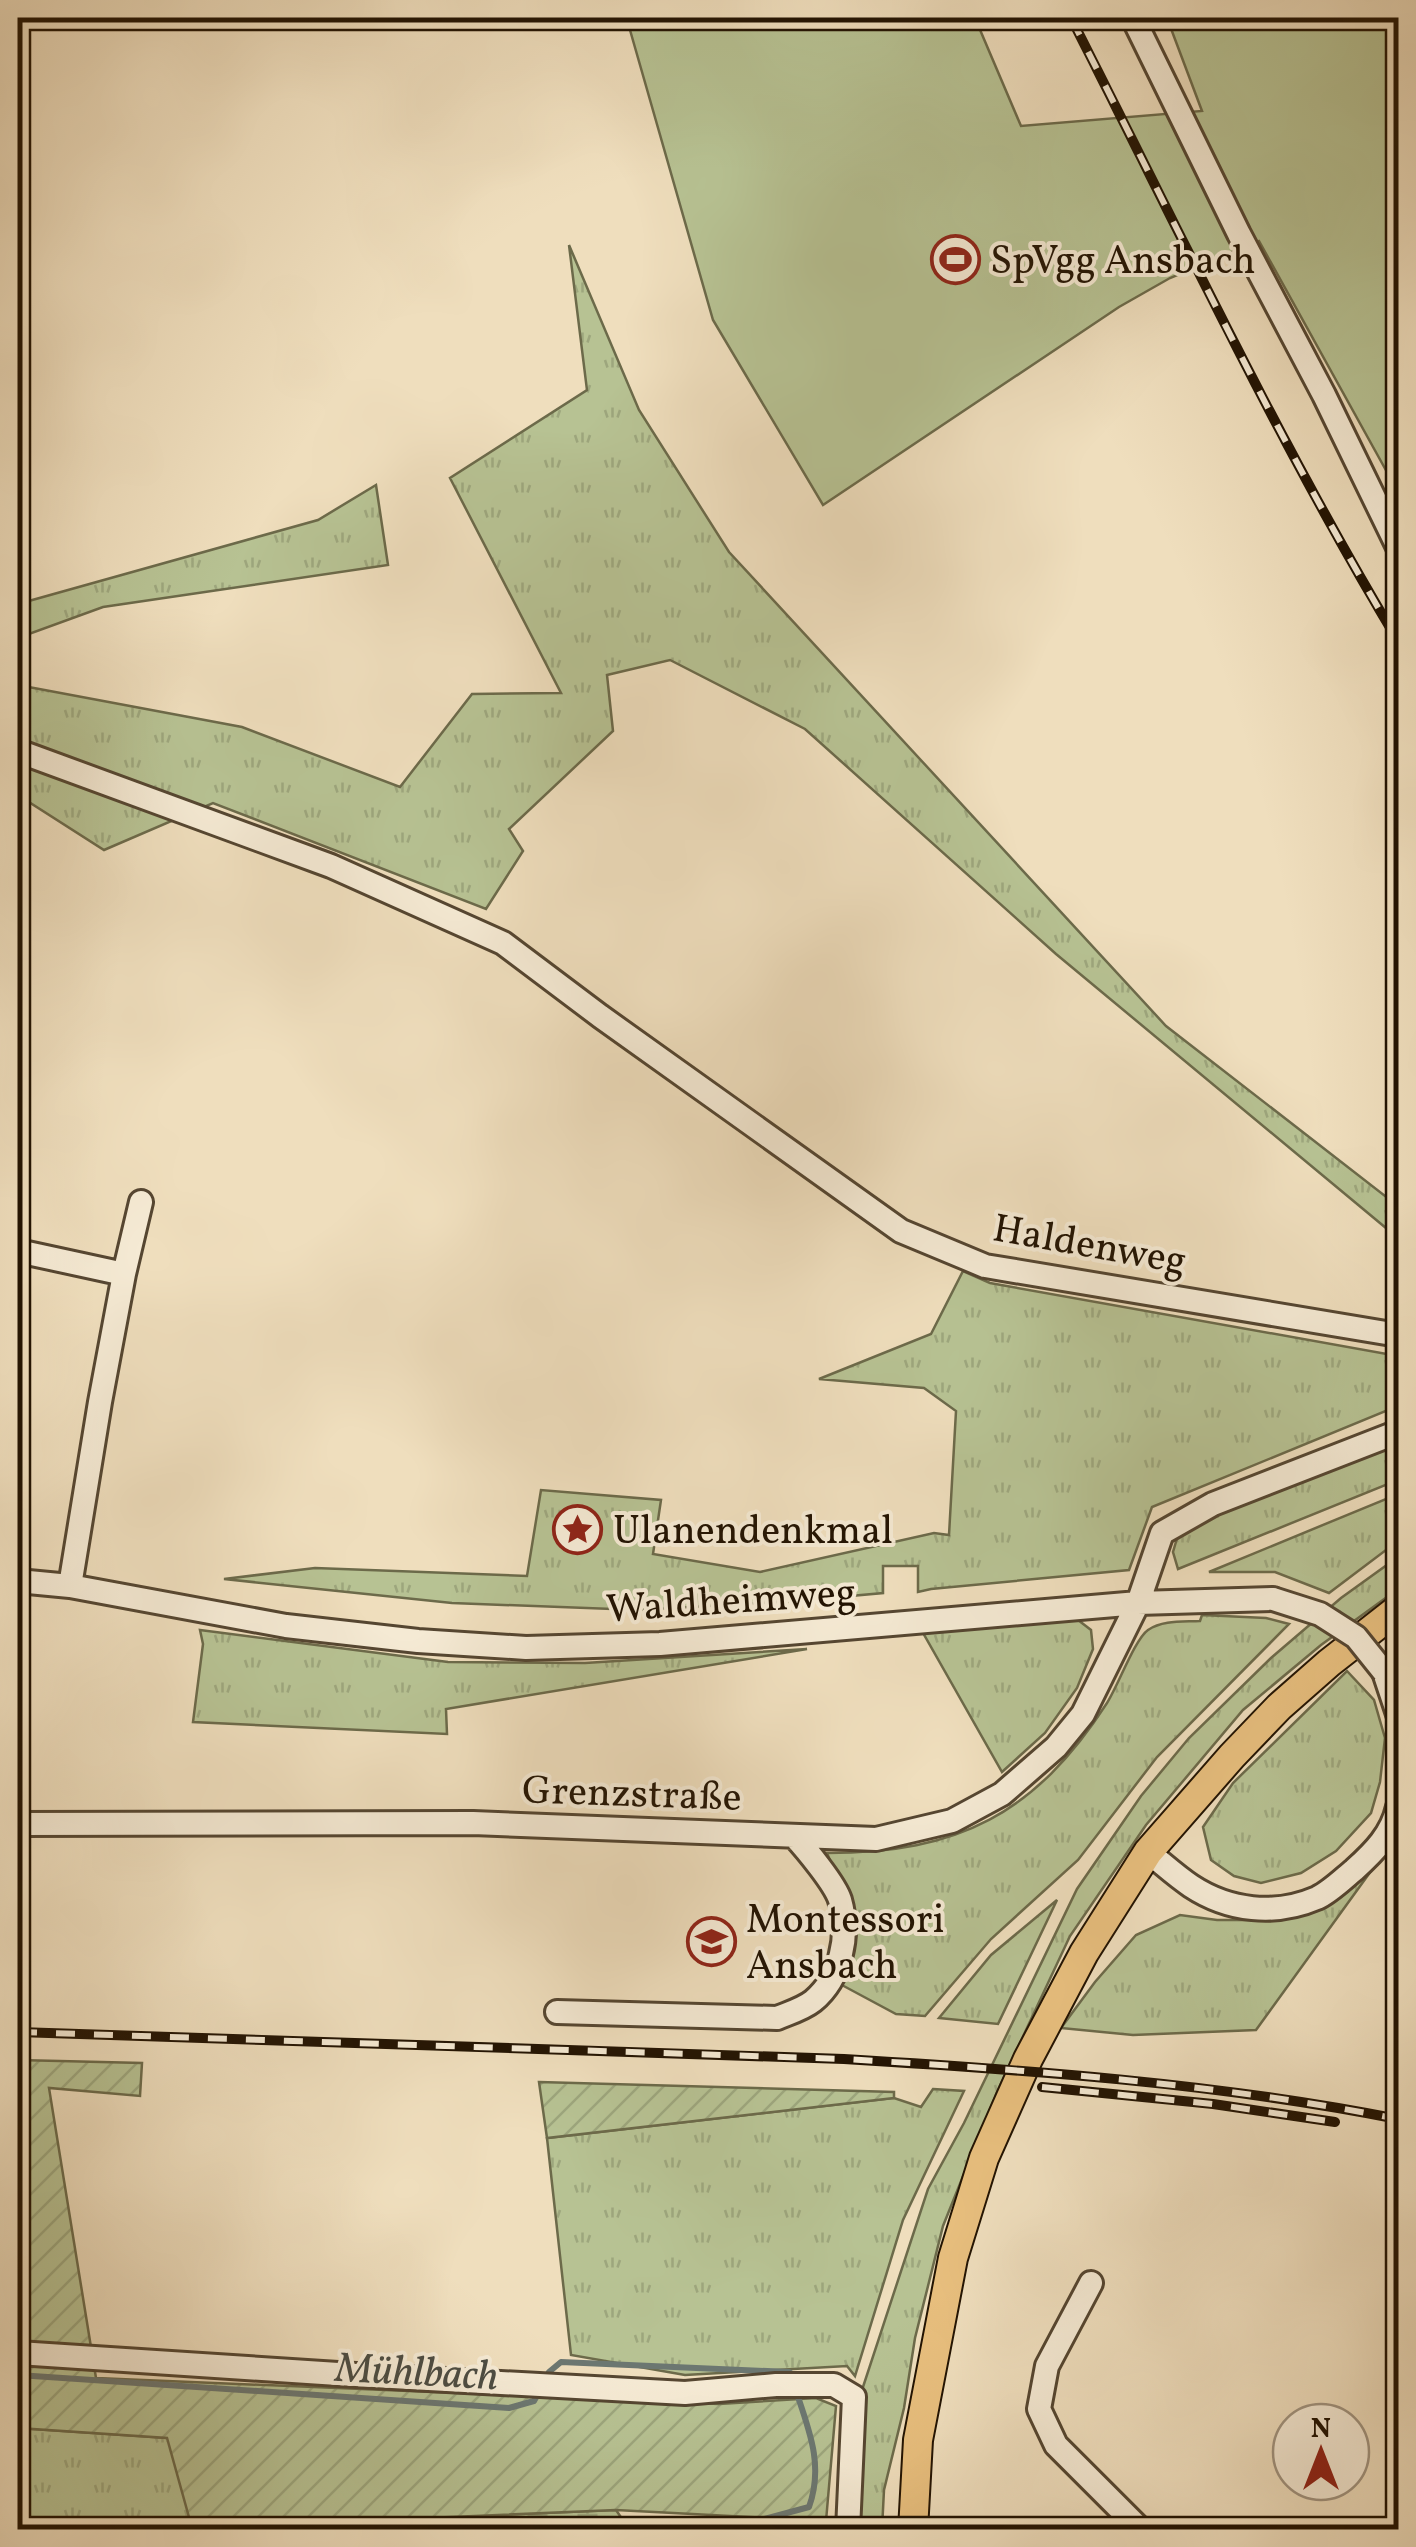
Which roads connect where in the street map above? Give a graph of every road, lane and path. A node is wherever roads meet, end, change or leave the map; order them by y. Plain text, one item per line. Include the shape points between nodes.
1 (1133, 18) edge
2 (1398, 546) edge
3 (18, 751) edge
4 (140, 1202) dead end
5 (18, 1252) edge
6 (124, 1274) junction
7 (1398, 1335) edge
8 (1398, 1432) edge
9 (18, 1581) edge
10 (70, 1586) junction
11 (1138, 1603) junction
12 (1398, 1609) edge
13 (1398, 1714) edge
14 (1398, 1808) edge
15 (18, 1824) edge
16 (794, 1836) junction
17 (1148, 1852) junction
18 (557, 2012) dead end
19 (1091, 2283) dead end
20 (18, 2353) edge
21 (848, 2530) edge
22 (913, 2530) edge
23 (1141, 2530) edge

1 - 2 street
3 - 7 street, Haldenweg via 331,866 503,943 900,1231 984,1266
4 - 6 street
5 - 6 street
6 - 10 street
8 - 11 street via 1213,1504 1162,1533
9 - 10 street, Waldheimweg
10 - 11 street, Waldheimweg via 286,1626 526,1648 660,1644
11 - 13 street, Waldheimweg, bridge via 1273,1599 1320,1614 1356,1637 1384,1672
11 - 16 street via 1083,1714 1002,1794 952,1820 876,1839
12 - 17 main road via 1279,1707
14 - 17 street via 1376,1850 1321,1897 1286,1908 1255,1910 1217,1900
15 - 16 street, Grenzstraße via 473,1823
16 - 18 street, Grenzstraße via 839,1898 844,1944 829,1986 809,2004 777,2018
17 - 22 main road via 1084,1953 984,2158 953,2258 932,2360 918,2440
19 - 23 street via 1046,2366 1039,2409 1056,2444
20 - 21 street via 685,2393 834,2385 854,2397

